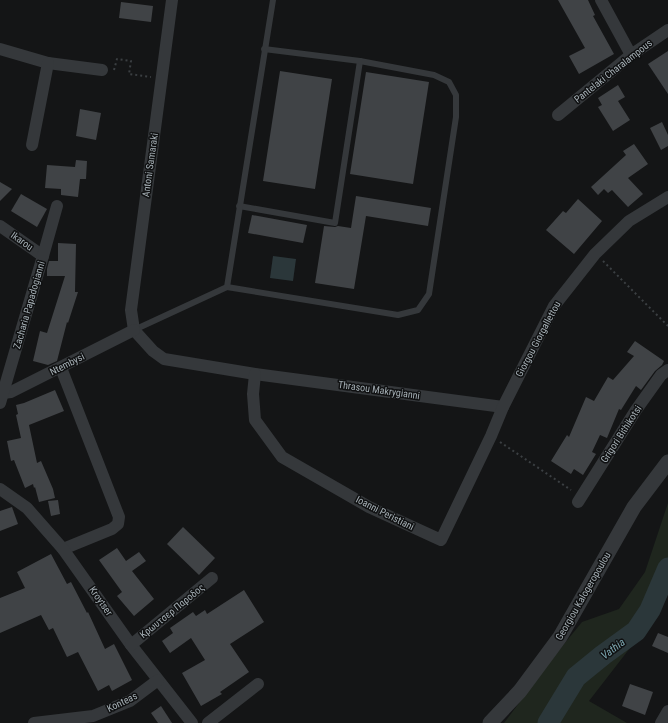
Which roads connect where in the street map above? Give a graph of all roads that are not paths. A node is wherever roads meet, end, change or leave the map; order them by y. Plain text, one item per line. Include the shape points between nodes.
1 (172, 0) edge
2 (273, 0) edge
3 (601, 0) edge
4 (668, 30) edge
5 (0, 49) edge
6 (264, 49) junction
7 (631, 55) junction
8 (360, 61) junction
9 (48, 63) junction
10 (102, 70) road end
11 (558, 115) dead end
12 (32, 145) dead end
13 (668, 197) edge
14 (57, 206) dead end
15 (239, 206) junction
16 (0, 226) edge
17 (43, 256) junction
18 (227, 287) junction
19 (134, 330) junction
20 (61, 368) junction
21 (668, 370) edge
22 (255, 374) junction
23 (1, 396) edge
24 (503, 407) junction
25 (668, 462) edge
26 (0, 489) edge
27 (580, 500) road end
28 (63, 549) junction
29 (212, 578) dead end
30 (131, 644) junction
31 (158, 680) junction
32 (258, 684) dead end
33 (668, 711) edge
34 (34, 723) edge
35 (192, 723) edge
36 (208, 723) edge
37 (490, 723) edge
38 (661, 723) edge

1 - 19 street, Antoni Samaraki via 131,310
2 - 6 lane
3 - 7 street
4 - 7 street, Pantelaki Charalampous
5 - 9 street
6 - 8 lane
6 - 15 lane
7 - 11 street, Pantelaki Charalampous
8 - 15 lane via 335,223
8 - 18 lane via 434,75 449,82 456,95 456,117 429,294 418,310 398,315
9 - 10 street
9 - 12 street
13 - 24 street, Giorgou Giorgallettou via 629,221 595,254 554,306
14 - 17 street, Zacharia Papadogianni
15 - 18 lane
16 - 17 street, Ikarou
17 - 23 street, Zacharia Papadogianni
18 - 19 lane
19 - 20 street, Ntembysi
19 - 22 street, Thrasou Makrygianni via 164,359
20 - 23 street, Ntembysi
20 - 28 street via 119,517 118,524 112,529
21 - 27 street, Grigori Bithikotsi via 636,410
22 - 24 street, Thrasou Makrygianni
22 - 24 street, Ioanni Peristiani via 255,420 282,456 369,507 440,540
25 - 37 street, Georgiou Kalogeropoulou via 634,507 560,637 520,691
26 - 28 street, Kroytser via 27,508
28 - 30 street, Kroytser
29 - 30 street, Κρωυτσερ Παροδος
30 - 31 street, Kroytser
31 - 34 street, Konteas via 130,701 93,716
31 - 35 street, Kroytser
32 - 36 street
33 - 38 street

